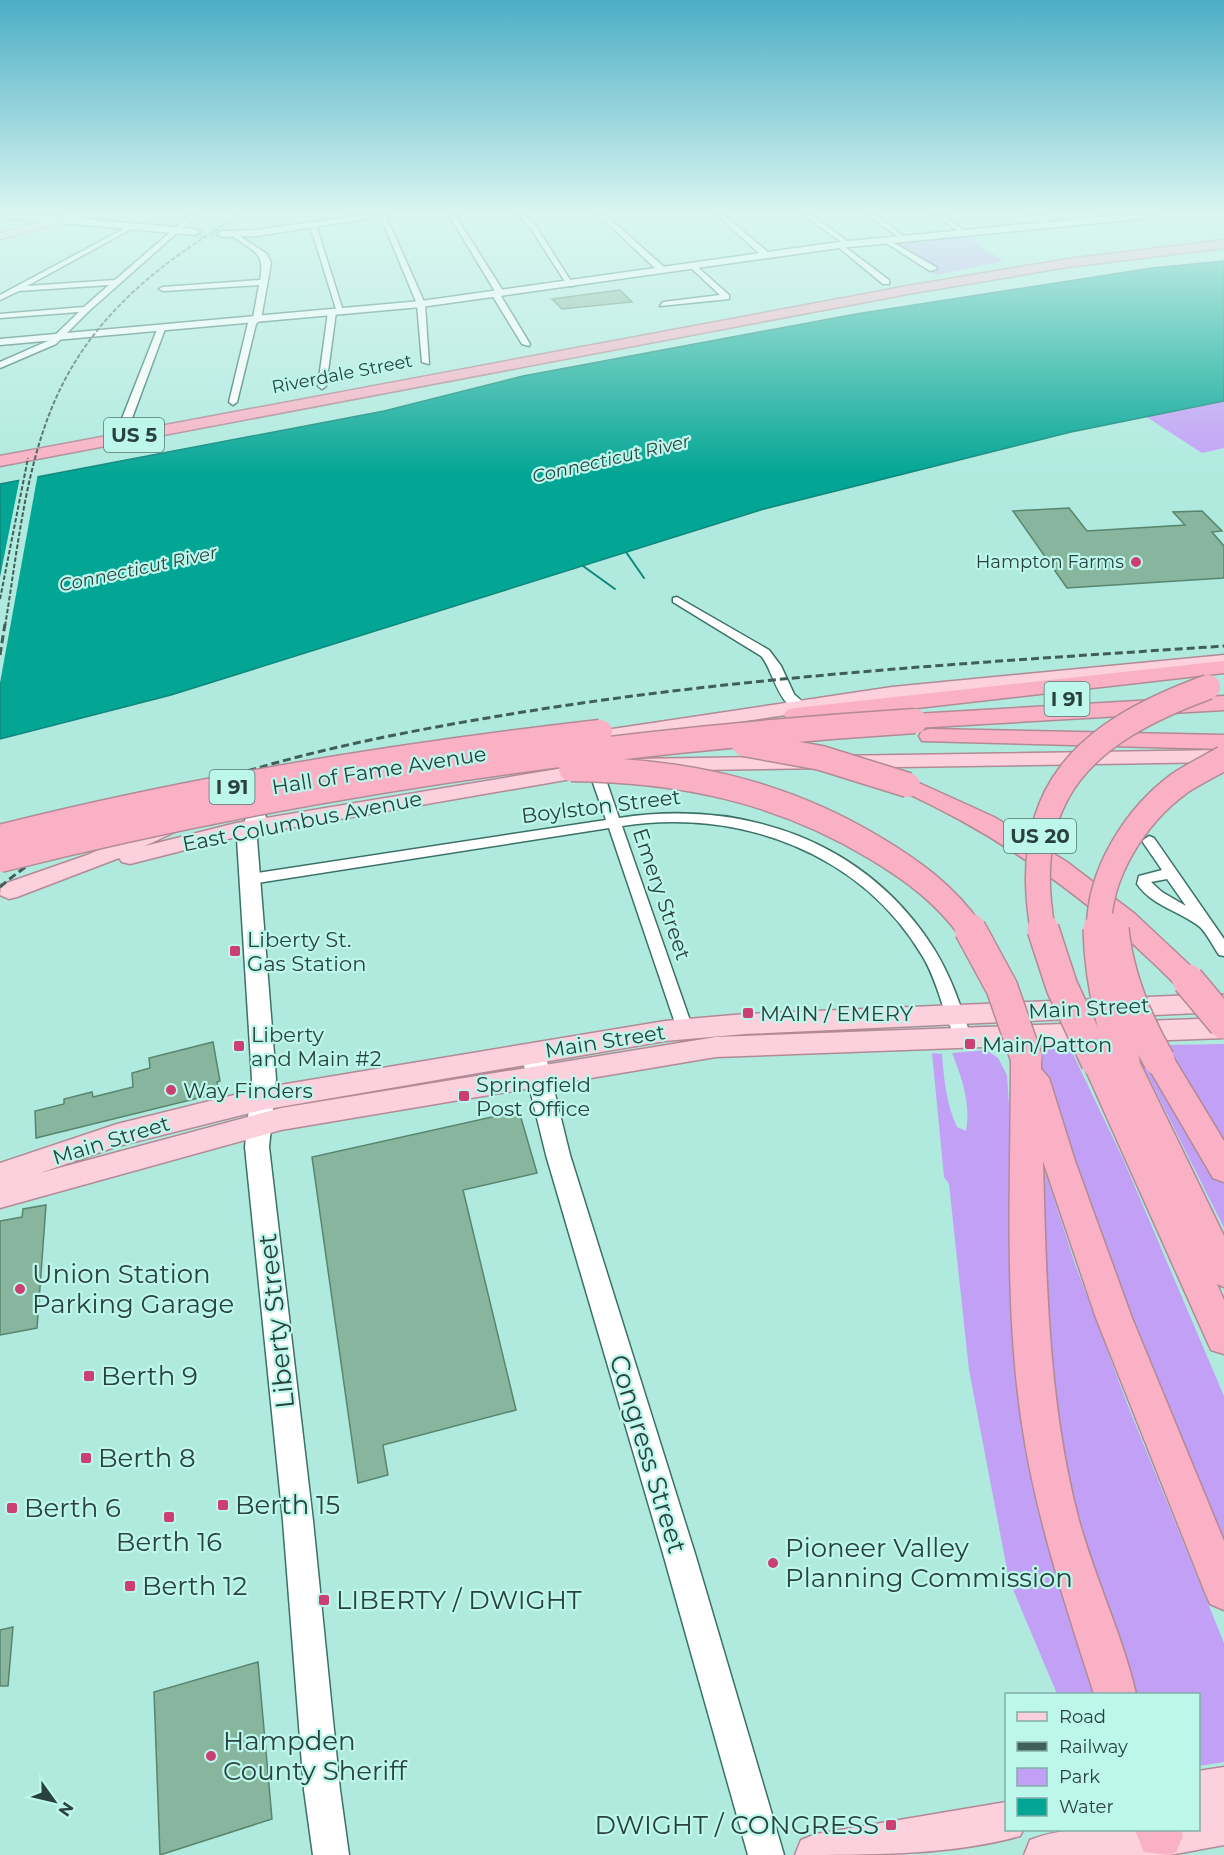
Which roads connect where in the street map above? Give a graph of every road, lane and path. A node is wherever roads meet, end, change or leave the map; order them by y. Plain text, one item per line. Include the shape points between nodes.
1 (95, 302) edge
2 (261, 302) edge
3 (334, 302) edge
4 (440, 302) edge
5 (502, 302) edge
6 (685, 302) edge
7 (817, 302) edge
8 (838, 302) edge
9 (421, 304) junction
10 (663, 304) dead end
11 (86, 309) junction
12 (337, 312) junction
13 (0, 316) edge
14 (257, 319) junction
15 (161, 329) junction
16 (55, 338) junction
17 (0, 342) edge
18 (526, 344) dead end
19 (426, 362) dead end
20 (0, 365) edge
21 (322, 386) dead end
22 (233, 402) dead end
23 (126, 421) dead end
24 (0, 456) edge
25 (0, 461) edge
26 (677, 600) dead end
27 (1224, 661) edge
28 (1221, 685) edge
29 (798, 711) junction
30 (914, 717) junction
31 (588, 739) junction
32 (1224, 742) edge
33 (528, 747) junction
34 (1224, 757) edge
35 (484, 767) junction
36 (598, 768) junction
37 (543, 777) junction
38 (261, 789) junction
39 (118, 809) junction
40 (615, 822) junction
41 (252, 828) junction
42 (0, 829) edge
43 (1144, 831) junction
44 (0, 837) edge
45 (0, 846) edge
46 (0, 860) edge
47 (1172, 873) junction
48 (250, 879) junction
49 (9, 891) joint
50 (1206, 924) junction
51 (1224, 951) edge
52 (1224, 1002) edge
53 (1224, 1023) edge
54 (960, 1026) junction
55 (1224, 1028) edge
56 (685, 1029) junction
57 (1026, 1057) junction
58 (1110, 1062) junction
59 (536, 1064) junction
60 (261, 1112) junction
61 (1224, 1169) edge
62 (0, 1175) edge
63 (0, 1196) edge
64 (1224, 1272) edge
65 (1223, 1338) edge
66 (1224, 1590) edge
67 (1114, 1693) edge
68 (1224, 1786) edge
69 (1200, 1791) edge
70 (1005, 1822) edge
71 (1224, 1825) edge
72 (1200, 1828) edge
73 (1179, 1831) edge
74 (331, 1855) edge
75 (766, 1855) edge
76 (816, 1855) edge
77 (1045, 1855) edge

1 - 11 street
2 - 14 street
3 - 12 street
4 - 9 street
5 - 18 street
6 - 10 street
7 - 24 highway, Riverdale Street / US 5
8 - 25 highway, Riverdale Street / US 5
9 - 12 street
9 - 19 street
11 - 13 street
11 - 16 street
12 - 14 street
12 - 21 street
14 - 15 street
14 - 22 street via 252,323
15 - 16 street
15 - 23 street
16 - 17 street
16 - 20 street
26 - 29 street via 770,656
27 - 29 main road, Hall of Fame Avenue via 978,683
28 - 30 highway, I 91
28 - 30 highway
28 - 58 highway, US 20, bridge via 1148,709 1100,740 1063,781 1043,823 1035,875 1041,924 1058,978
29 - 30 highway, I 91
29 - 31 main road, Hall of Fame Avenue
29 - 39 highway, I 91, bridge via 466,749 297,775
30 - 32 highway
30 - 35 highway, I 91, bridge via 629,747
31 - 33 main road, Hall of Fame Avenue
31 - 36 street, Emery Street
33 - 37 main road via 543,750 552,758 552,768
33 - 38 main road, Hall of Fame Avenue
34 - 36 main road, East Columbus Avenue via 688,762
34 - 43 highway, US 20, bridge via 1180,783
35 - 46 highway, I 91, bridge via 208,812
35 - 57 highway, bridge via 514,772 632,769 693,776 776,797 843,827 904,865 951,907 998,977 1015,1015
36 - 37 main road, East Columbus Avenue
36 - 40 street, Emery Street
37 - 41 main road, East Columbus Avenue
38 - 41 street, Liberty Street
38 - 49 main road, Hall of Fame Avenue via 217,804 89,862
39 - 42 highway, bridge
39 - 44 highway, I 91, bridge
40 - 48 street, Boylston Street
40 - 54 street, Boylston Street via 664,816 719,818 778,831 828,854 871,885 908,922 936,966
40 - 56 street, Emery Street
41 - 48 street, Liberty Street via 247,839
41 - 49 main road, East Columbus Avenue via 192,840
43 - 47 street
43 - 58 highway, US 20, bridge via 1110,869 1098,920 1097,952
43 - 61 highway, bridge via 1117,881 1114,945 1129,1001
45 - 53 highway, bridge via 118,818 290,785 500,752 610,741 691,739 763,746 836,762 908,785 973,814 1046,859 1127,921 1188,980
47 - 50 street
47 - 50 street via 1151,876 1142,882 1157,896
48 - 60 street, Liberty Street via 264,1078
50 - 51 street
52 - 54 main road, Main Street
54 - 55 main road, Main Street
54 - 56 main road, Main Street
54 - 59 main road, Main Street
56 - 59 main road, Main Street
57 - 66 highway via 1114,1317
57 - 67 highway via 1031,1326 1039,1416 1058,1514
58 - 64 highway, US 20
58 - 65 highway, US 20
59 - 60 main road, Main Street
59 - 75 street, Congress Street via 558,1155
60 - 62 main road, Main Street via 117,1135
60 - 63 main road, Main Street
60 - 74 street, Liberty Street via 257,1147
68 - 69 main road
70 - 76 main road
71 - 72 main road
73 - 77 main road

